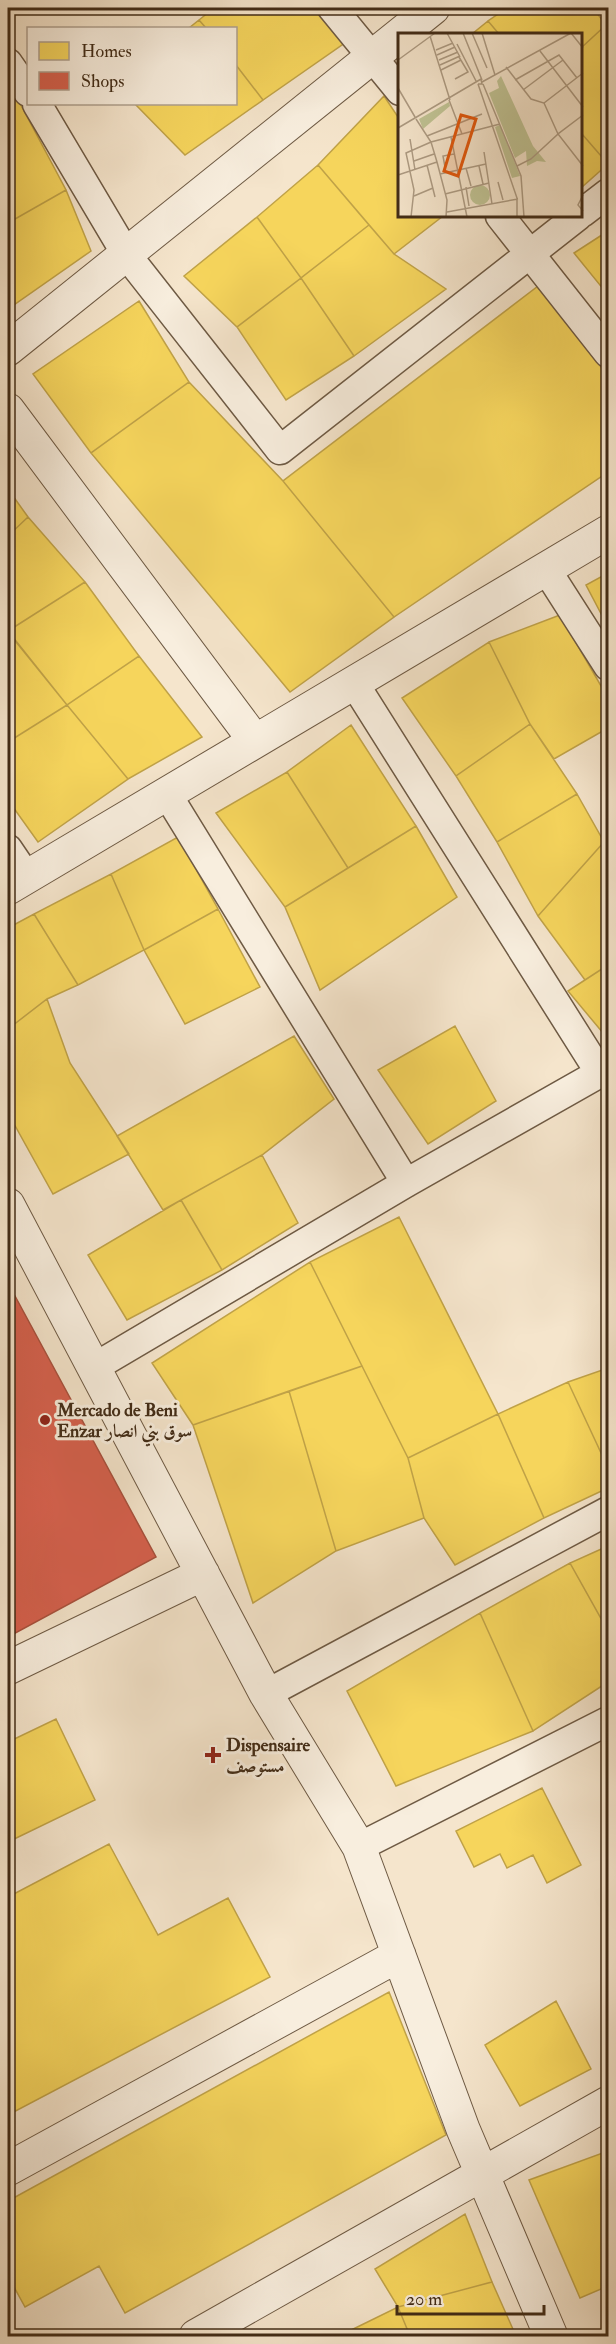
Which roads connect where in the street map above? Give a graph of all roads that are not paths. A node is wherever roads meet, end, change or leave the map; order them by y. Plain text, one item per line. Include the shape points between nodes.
1 (332, 8) edge
2 (433, 8) edge
3 (401, 33) edge
4 (398, 36) edge
5 (372, 56) junction
6 (8, 63) edge
7 (398, 88) edge
8 (27, 91) edge
9 (38, 105) edge
10 (609, 193) edge
11 (583, 213) edge
12 (502, 218) edge
13 (576, 218) edge
14 (529, 252) junction
15 (126, 254) junction
16 (8, 349) edge
17 (609, 353) edge
18 (8, 410) edge
19 (609, 532) edge
20 (546, 569) junction
21 (609, 666) edge
22 (354, 683) junction
23 (255, 741) junction
24 (167, 794) junction
25 (8, 849) edge
26 (17, 882) edge
27 (406, 1183) junction
28 (8, 1205) edge
29 (93, 1368) junction
30 (609, 1511) edge
31 (203, 1574) junction
32 (8, 1668) edge
33 (266, 1694) junction
34 (609, 1721) edge
35 (359, 1847) junction
36 (399, 1955) junction
37 (609, 2103) edge
38 (8, 2169) edge
39 (482, 2173) junction
40 (196, 2337) edge
41 (551, 2337) edge

1 - 5 lane
2 - 3 street
4 - 5 street
5 - 7 lane
5 - 15 street
6 - 8 lane
9 - 15 lane
10 - 11 lane
12 - 14 lane
13 - 14 lane
14 - 15 lane via 280,450
14 - 17 lane
15 - 16 street
18 - 23 street
19 - 20 street
20 - 21 lane
20 - 22 street
22 - 23 street
22 - 27 lane via 600,1073
23 - 24 street
24 - 26 street
24 - 27 lane
25 - 26 lane
27 - 29 lane
28 - 29 street
29 - 31 street
30 - 33 lane
31 - 32 street
31 - 33 street
33 - 35 street
34 - 35 lane
35 - 36 street
36 - 38 street
36 - 39 street
37 - 39 street
39 - 40 street
39 - 41 street

